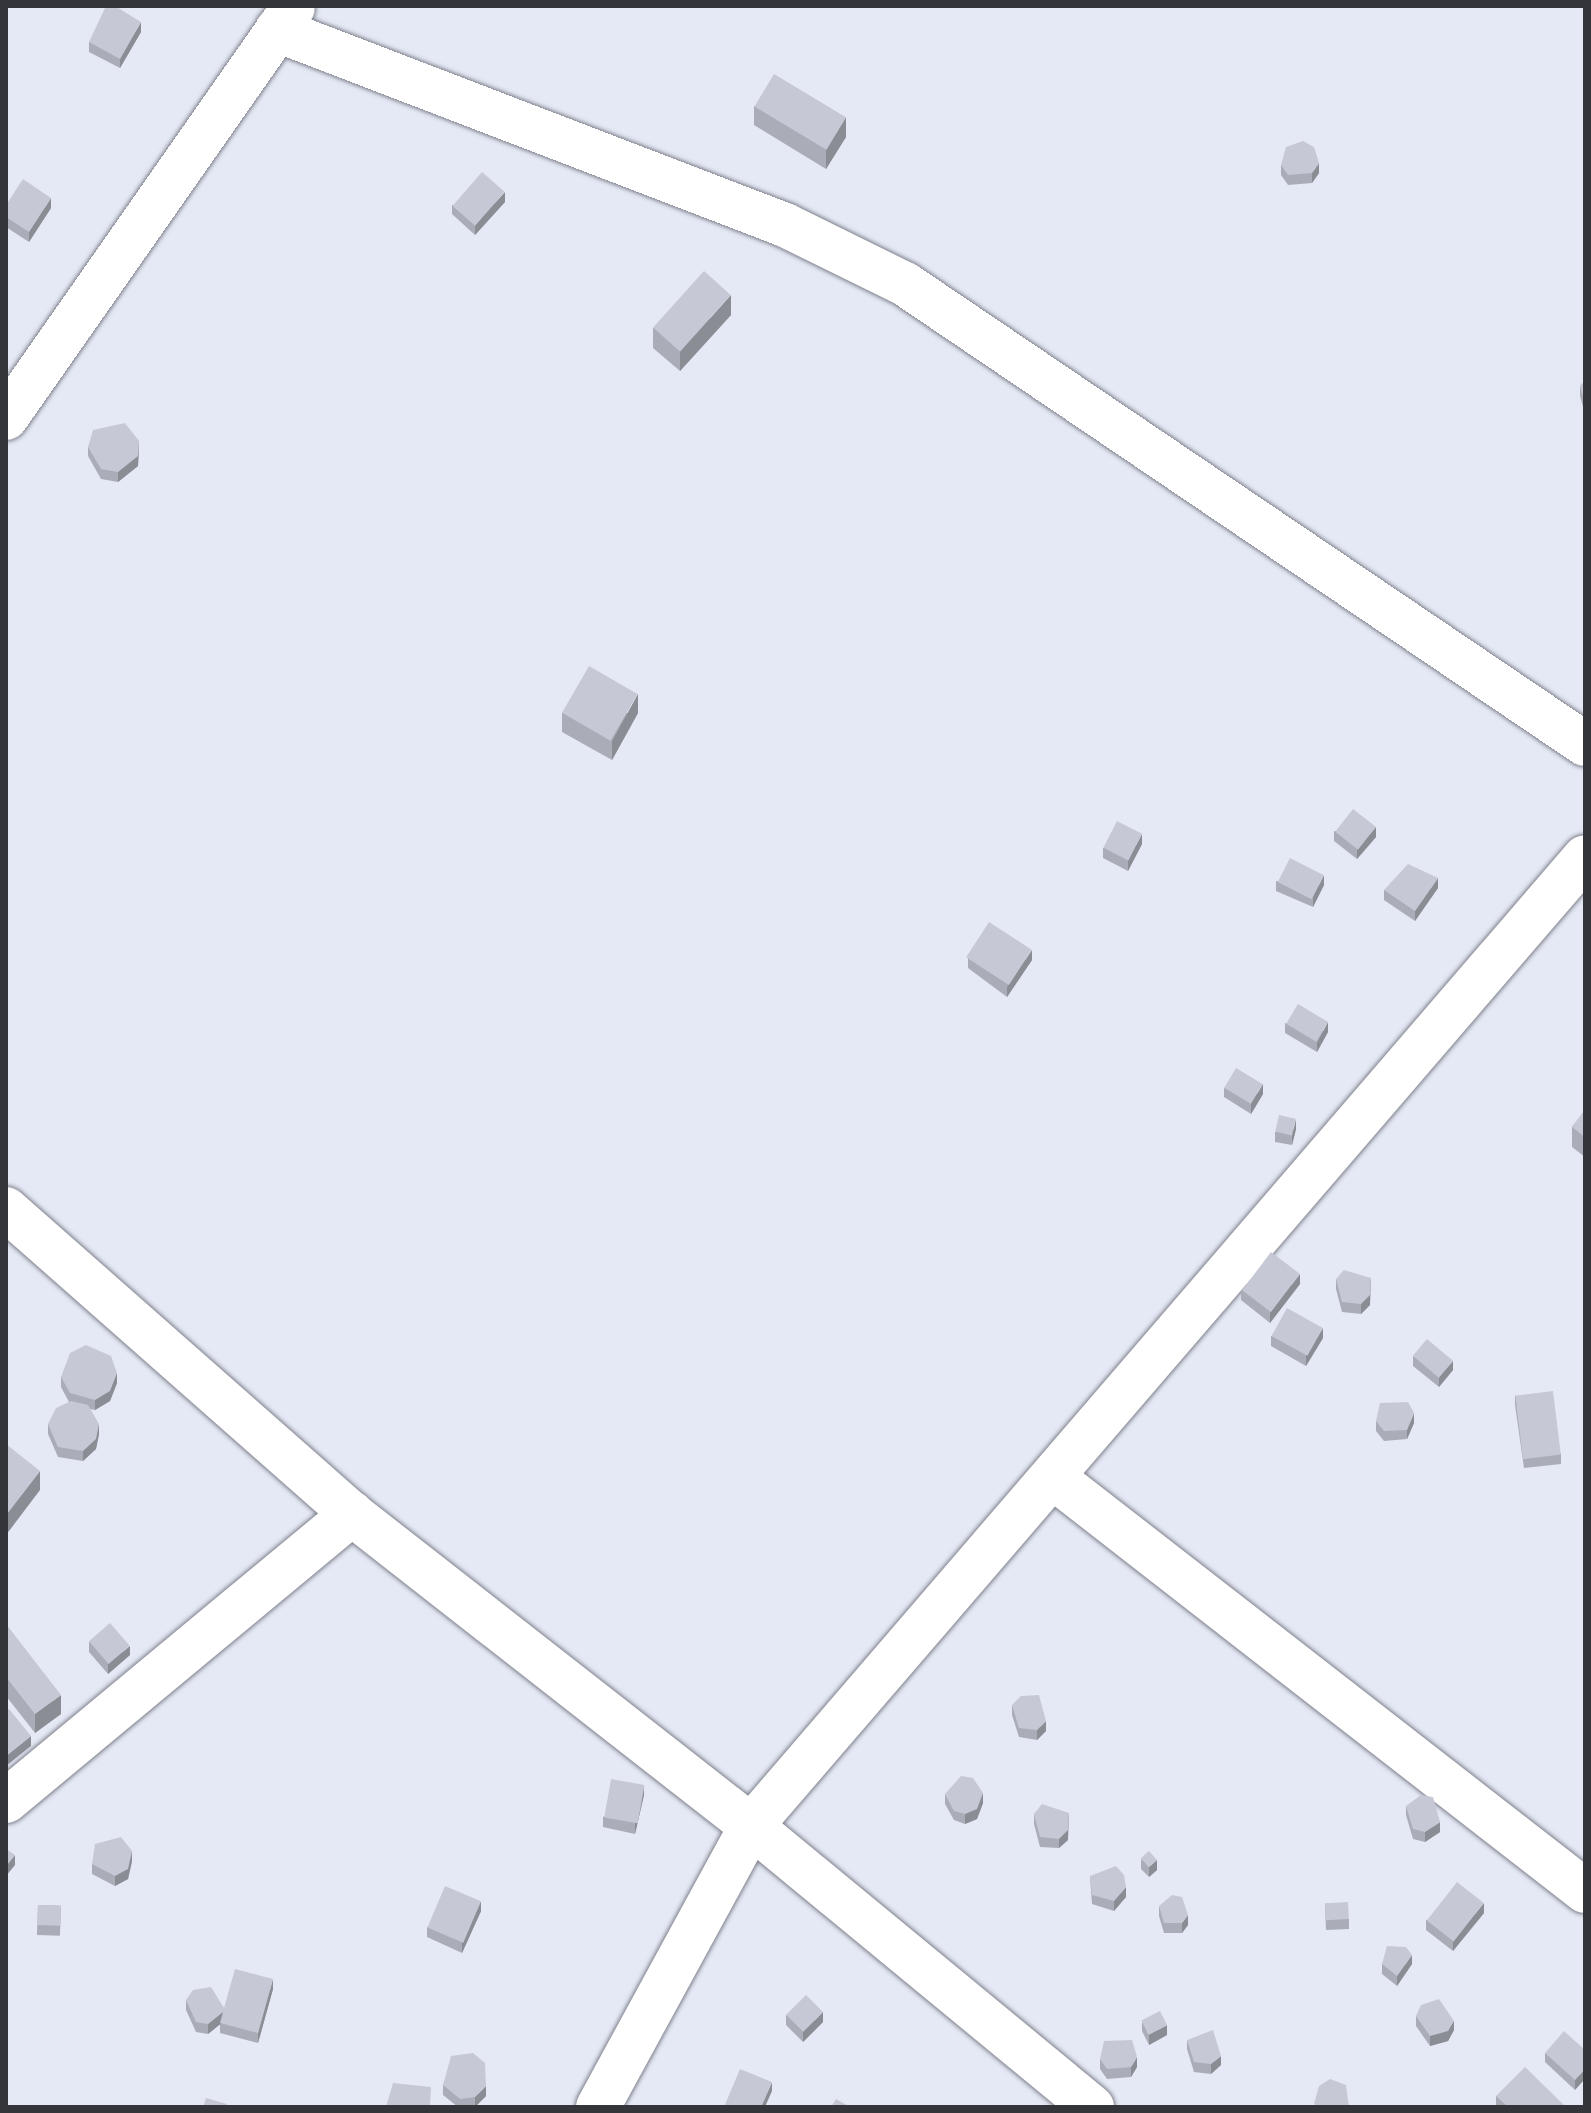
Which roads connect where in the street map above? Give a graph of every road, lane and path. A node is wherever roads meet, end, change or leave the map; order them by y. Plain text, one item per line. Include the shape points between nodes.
1 (286, 18) edge
2 (6, 418) edge
3 (1585, 744) edge
4 (1585, 857) edge
5 (6, 1209) edge
6 (1054, 1478) junction
7 (352, 1514) junction
8 (6, 1801) edge
9 (751, 1826) junction
10 (1585, 1891) edge
11 (598, 2107) edge
12 (1092, 2107) edge

1 - 2 street
1 - 3 street via 785,225 905,284
4 - 6 street
5 - 7 street
6 - 9 street
6 - 10 street
7 - 8 street
7 - 9 street
9 - 11 street
9 - 12 street

